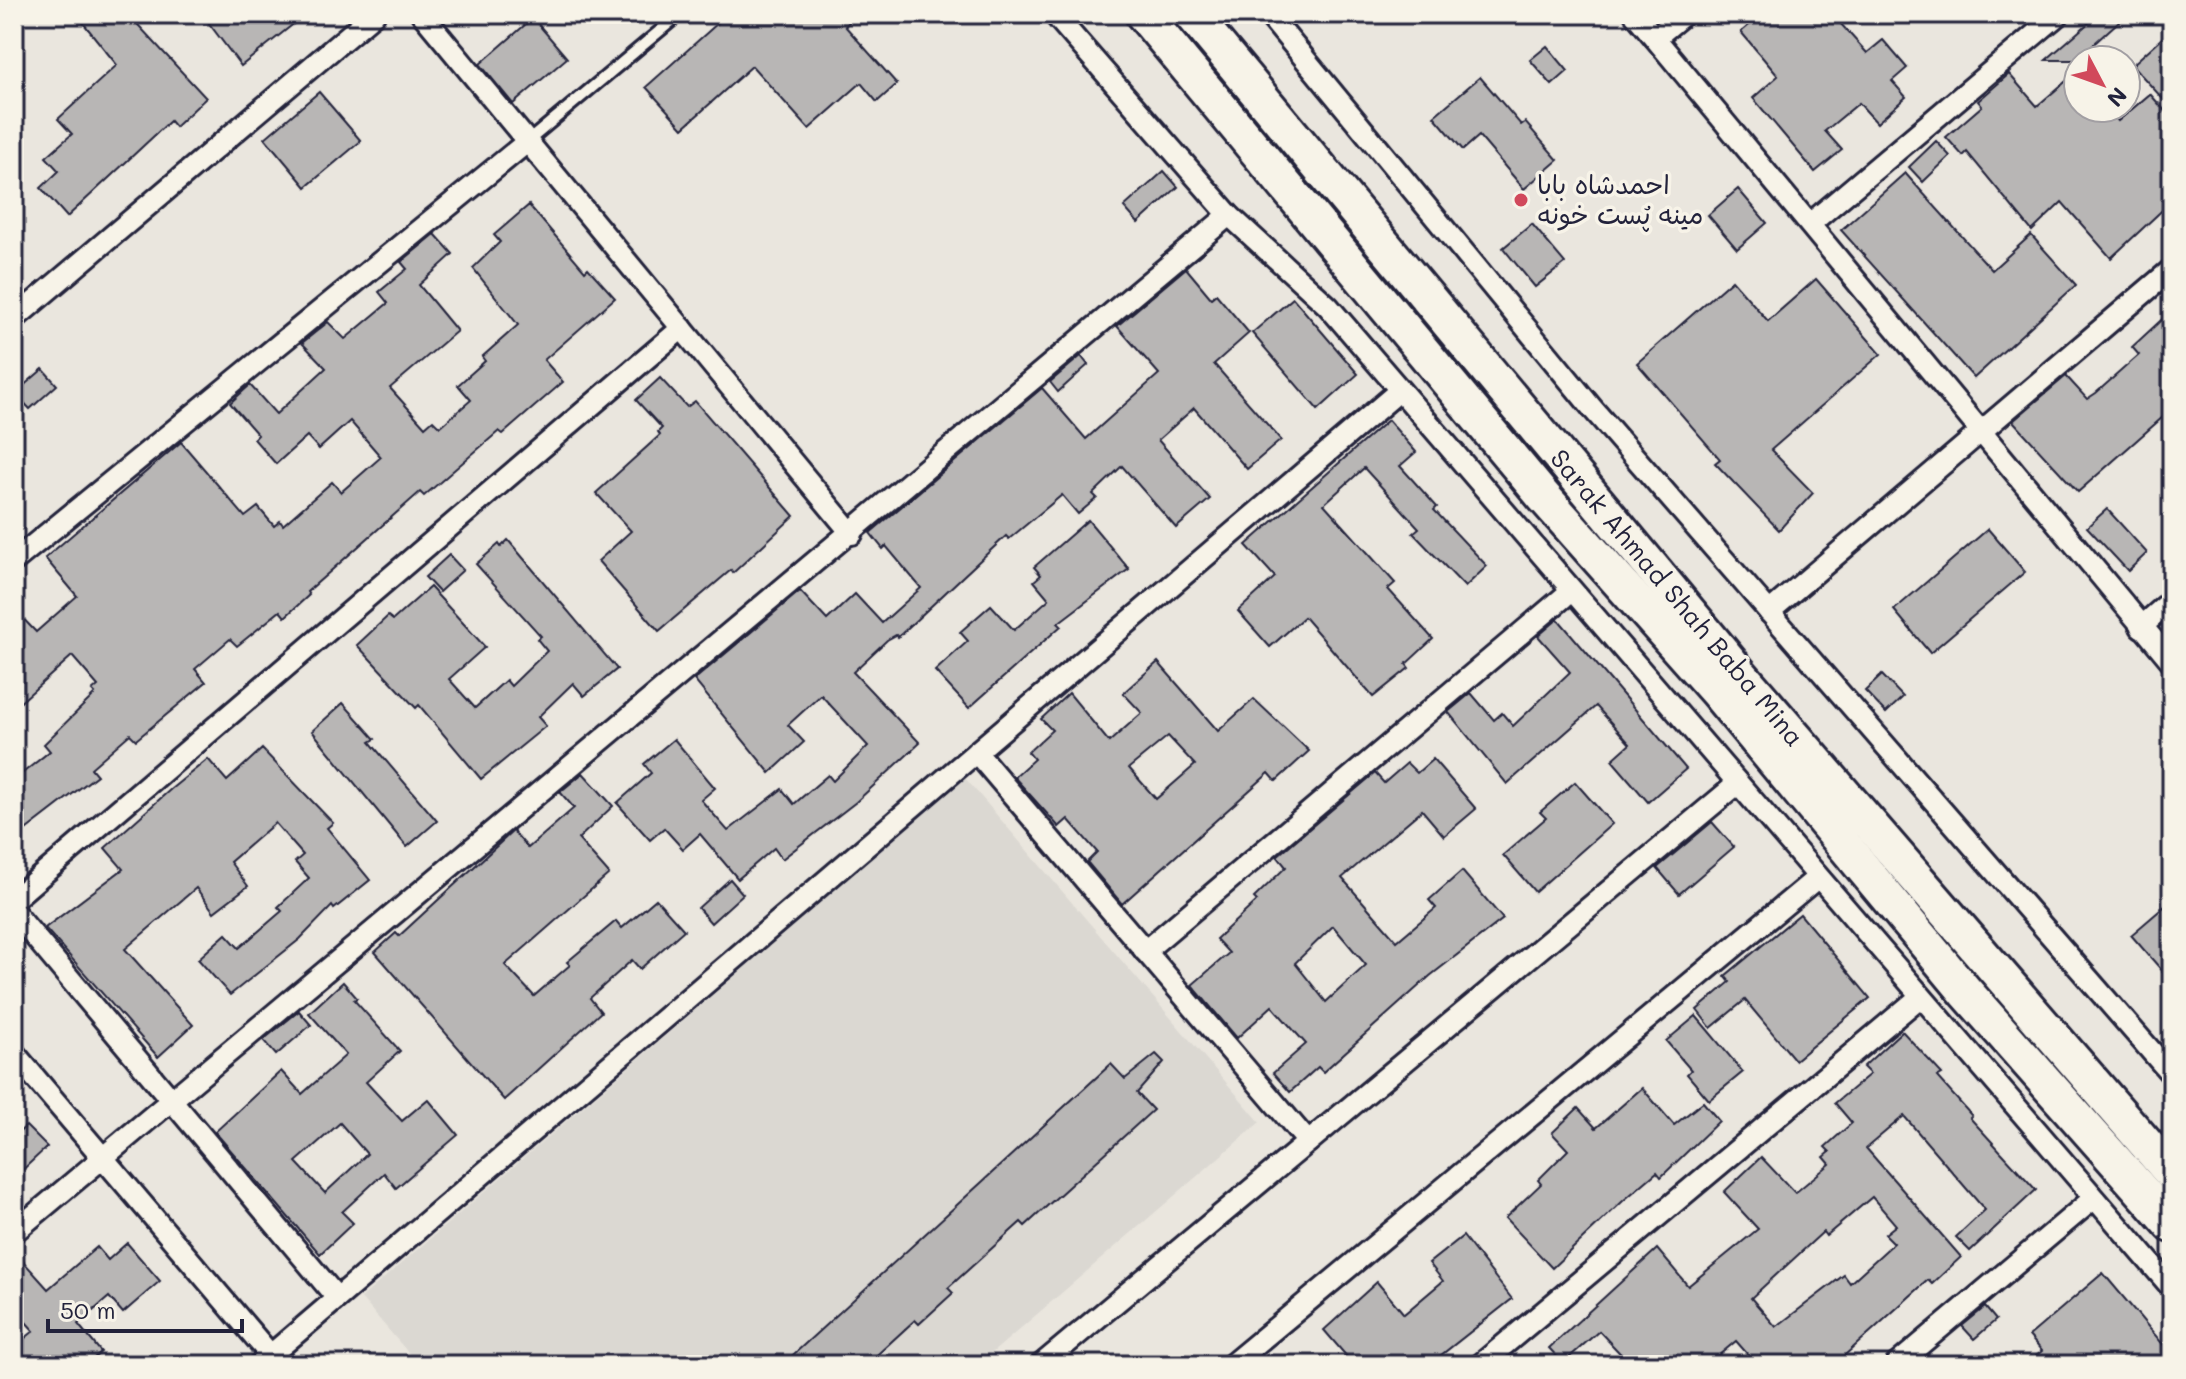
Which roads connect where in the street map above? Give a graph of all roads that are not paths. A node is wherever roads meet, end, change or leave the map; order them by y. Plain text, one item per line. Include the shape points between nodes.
1 (374, 14) edge
2 (422, 14) edge
3 (680, 14) edge
4 (1054, 14) edge
5 (1143, 14) edge
6 (1192, 14) edge
7 (1268, 14) edge
8 (1635, 14) edge
9 (1684, 14) edge
10 (2059, 14) edge
11 (1655, 38) junction
12 (527, 142) junction
13 (1229, 215) junction
14 (1811, 223) junction
15 (2172, 269) edge
16 (14, 319) edge
17 (682, 328) junction
18 (1399, 391) junction
19 (1980, 431) junction
20 (852, 534) junction
21 (14, 561) edge
22 (1571, 591) junction
23 (2172, 600) edge
24 (1769, 612) junction
25 (2141, 627) junction
26 (2172, 662) edge
27 (976, 752) junction
28 (1736, 785) junction
29 (1817, 878) junction
30 (14, 899) edge
31 (14, 912) edge
32 (1145, 951) junction
33 (1920, 997) junction
34 (14, 1053) edge
35 (2172, 1075) edge
36 (171, 1100) junction
37 (1308, 1142) junction
38 (103, 1156) junction
39 (2172, 1174) edge
40 (2093, 1199) junction
41 (2172, 1225) edge
42 (14, 1232) edge
43 (2172, 1288) edge
44 (337, 1298) junction
45 (269, 1362) edge
46 (1041, 1365) edge
47 (1231, 1365) edge
48 (1480, 1365) edge
49 (1896, 1365) edge

1 - 16 street
2 - 12 street
3 - 12 lane
4 - 13 street
5 - 41 highway via 1543,496
6 - 39 highway, Sarak Ahmad Shah Baba Mina via 1741,675
7 - 24 street via 1592,408
8 - 11 street
9 - 11 street
10 - 14 street
11 - 14 street
12 - 17 street
12 - 21 street
13 - 18 street via 1328,306
13 - 20 street
14 - 19 street
15 - 19 street
17 - 20 street
17 - 30 street
18 - 22 street
18 - 27 street
19 - 24 street
19 - 25 street
20 - 36 street
22 - 28 street
22 - 32 street
23 - 25 street
24 - 35 street
25 - 26 street
27 - 32 street
27 - 44 street
28 - 29 street
28 - 37 street
29 - 33 street
29 - 47 street
31 - 36 street
32 - 37 street
33 - 40 street
33 - 48 street
34 - 38 street
36 - 38 street
36 - 44 street
37 - 46 street
38 - 42 street
38 - 45 street
40 - 43 street
40 - 49 street
44 - 45 street

